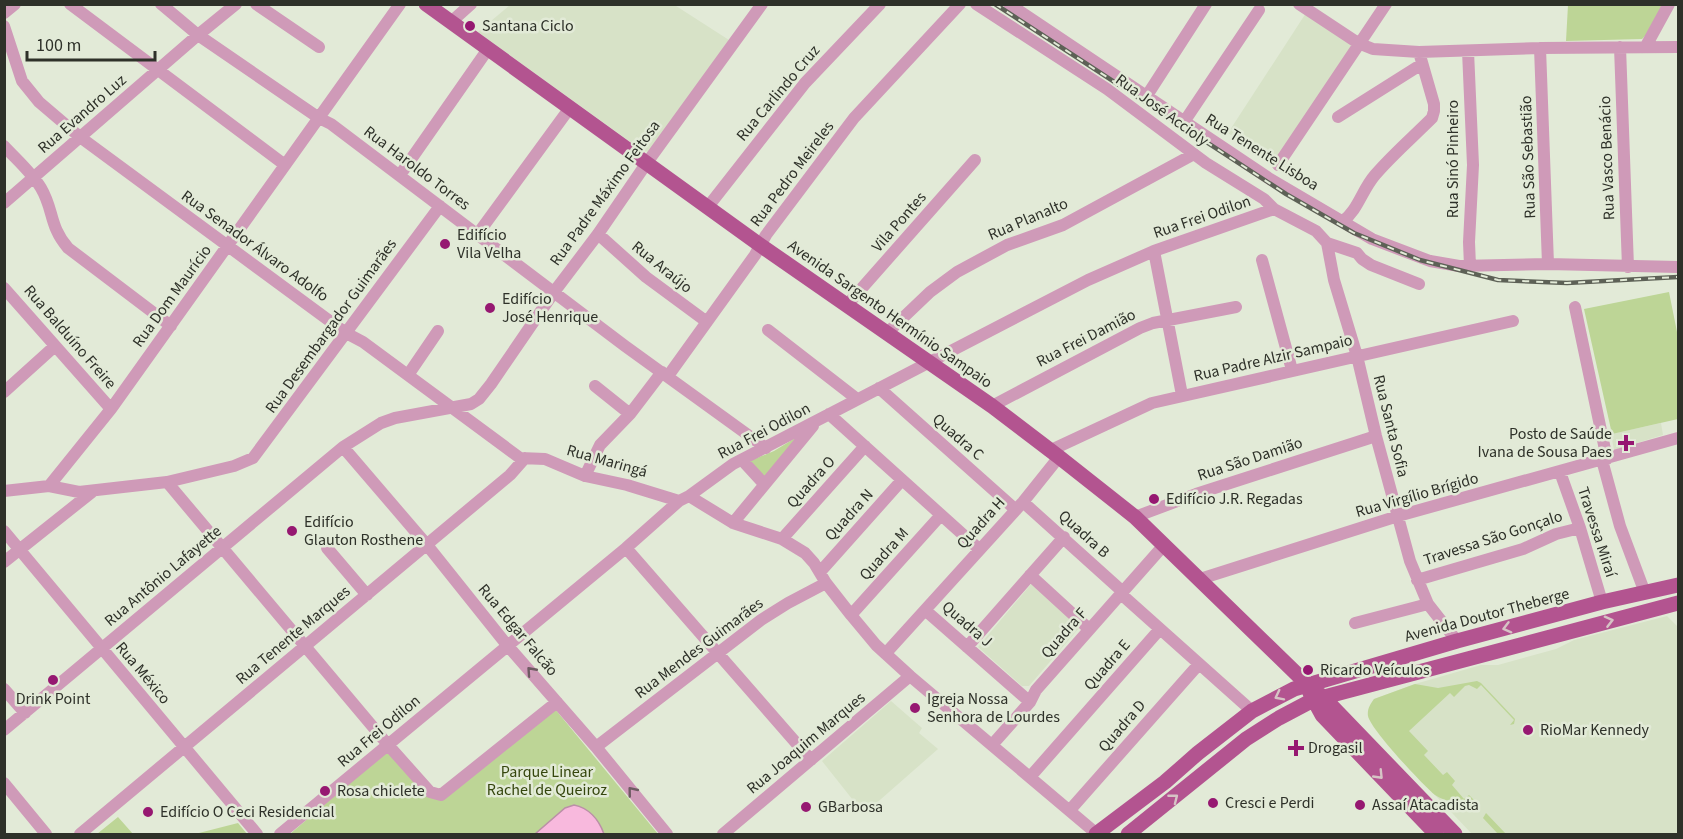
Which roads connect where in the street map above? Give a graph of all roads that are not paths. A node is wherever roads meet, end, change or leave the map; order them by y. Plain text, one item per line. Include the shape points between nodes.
1 (15, 4) edge
2 (70, 4) edge
3 (161, 4) edge
4 (236, 4) edge
5 (256, 4) edge
6 (400, 4) edge
7 (426, 4) edge
8 (471, 4) edge
9 (762, 4) edge
10 (880, 4) edge
11 (960, 4) edge
12 (976, 4) edge
13 (1009, 4) edge
14 (1206, 4) edge
15 (1299, 4) edge
16 (1386, 4) edge
17 (1669, 4) edge
18 (1259, 10) dead end
19 (4, 14) edge
20 (451, 22) junction
21 (4, 26) edge
22 (198, 35) junction
23 (1361, 44) junction
24 (1646, 46) junction
25 (320, 47) dead end
26 (1620, 47) junction
27 (1678, 47) edge
28 (1540, 48) junction
29 (488, 49) junction
30 (1468, 51) junction
31 (1421, 58) junction
32 (159, 70) junction
33 (1146, 97) junction
34 (569, 109) junction
35 (1338, 117) dead end
36 (319, 118) junction
37 (1184, 122) junction
38 (80, 137) junction
39 (4, 146) edge
40 (1194, 154) junction
41 (975, 160) dead end
42 (646, 164) junction
43 (285, 165) junction
44 (1278, 165) dead end
45 (400, 176) junction
46 (33, 178) junction
47 (4, 203) edge
48 (440, 206) junction
49 (707, 208) junction
50 (1274, 209) junction
51 (1349, 222) junction
52 (598, 234) junction
53 (477, 235) junction
54 (1327, 243) junction
55 (760, 245) junction
56 (227, 247) junction
57 (1154, 251) junction
58 (1262, 260) dead end
59 (1548, 264) junction
60 (1470, 266) junction
61 (1628, 267) junction
62 (1678, 267) edge
63 (1419, 284) dead end
64 (4, 288) edge
65 (554, 292) junction
66 (847, 305) junction
67 (1236, 307) dead end
68 (1575, 307) dead end
69 (1168, 321) junction
70 (1514, 321) dead end
71 (707, 322) junction
72 (171, 326) junction
73 (768, 330) dead end
74 (438, 331) dead end
75 (346, 333) junction
76 (887, 333) junction
77 (55, 346) junction
78 (1357, 356) junction
79 (928, 362) junction
80 (1292, 370) junction
81 (665, 374) junction
82 (408, 375) junction
83 (595, 386) dead end
84 (879, 388) junction
85 (4, 392) edge
86 (1182, 396) junction
87 (857, 399) junction
88 (992, 406) junction
89 (449, 407) junction
90 (111, 409) junction
91 (630, 414) junction
92 (824, 418) junction
93 (1376, 436) junction
94 (1678, 438) edge
95 (865, 446) junction
96 (343, 447) junction
97 (766, 448) junction
98 (1054, 454) junction
99 (525, 458) junction
100 (1604, 459) junction
101 (742, 460) junction
102 (1560, 472) junction
103 (585, 476) junction
104 (902, 480) junction
105 (167, 482) junction
106 (764, 484) junction
107 (49, 486) junction
108 (4, 491) edge
109 (92, 492) junction
110 (684, 499) junction
111 (1019, 506) junction
112 (941, 515) junction
113 (1398, 516) junction
114 (1135, 517) junction
115 (733, 523) junction
116 (1580, 528) junction
117 (4, 531) edge
118 (1064, 537) junction
119 (782, 539) junction
120 (427, 545) junction
121 (1164, 545) junction
122 (223, 548) junction
123 (327, 548) dead end
124 (626, 548) junction
125 (19, 549) junction
126 (979, 549) junction
127 (4, 562) edge
128 (1030, 575) junction
129 (823, 577) junction
130 (1200, 579) junction
131 (1417, 580) junction
132 (1674, 586) edge
133 (1122, 593) junction
134 (1645, 593) junction
135 (367, 596) junction
136 (1602, 602) junction
137 (1428, 604) junction
138 (1678, 604) edge
139 (925, 610) junction
140 (850, 615) junction
141 (1546, 617) junction
142 (1355, 623) dead end
143 (1089, 629) junction
144 (1161, 629) junction
145 (1552, 635) junction
146 (1458, 641) junction
147 (507, 645) junction
148 (306, 647) junction
149 (967, 647) junction
150 (102, 650) junction
151 (718, 651) junction
152 (886, 653) junction
153 (1199, 663) junction
154 (910, 676) junction
155 (1306, 684) junction
156 (1361, 687) junction
157 (4, 689) edge
158 (1318, 698) junction
159 (557, 702) junction
160 (1030, 702) junction
161 (1252, 711) junction
162 (25, 713) junction
163 (4, 730) edge
164 (389, 746) junction
165 (992, 746) junction
166 (596, 747) junction
167 (184, 748) junction
168 (1380, 757) junction
169 (811, 760) junction
170 (1030, 777) junction
171 (4, 783) edge
172 (1070, 810) junction
173 (46, 834) edge
174 (80, 834) edge
175 (257, 834) edge
176 (280, 834) edge
177 (667, 834) edge
178 (723, 834) edge
179 (1096, 834) edge
180 (1128, 834) edge
181 (1436, 834) edge
182 (1455, 834) edge

1 - 19 street
2 - 32 street
3 - 22 street, Rua Haroldo Torres
4 - 22 street, Rua Evandro Luz
5 - 25 street
6 - 36 street, Rua Dom Maurício
7 - 20 main road, Avenida Sargento Hermínio Sampaio
8 - 20 street
9 - 42 street, Rua Padre Máximo Feitosa
10 - 49 street, Rua Carlindo Cruz via 805,83
11 - 55 street, Rua Pedro Meireles via 854,118
12 - 40 street, Rua José Accioly via 1107,89
13 - 33 street, Rua Tenente Lisboa
14 - 33 street
15 - 23 street
16 - 23 street
17 - 24 street
18 - 37 street
20 - 29 main road, Avenida Sargento Hermínio Sampaio
21 - 38 street, Rua Senador Álvaro Adolfo via 28,90
22 - 32 street, Rua Evandro Luz
22 - 36 street, Rua Haroldo Torres
23 - 31 street via 1372,50
23 - 44 street
24 - 26 street
24 - 27 street
26 - 28 street
26 - 61 street, Rua Vasco Benácio
28 - 30 street
28 - 59 street, Rua São Sebastião
29 - 34 main road, Avenida Sargento Hermínio Sampaio
29 - 45 street
30 - 31 street
30 - 60 street, Rua Sinó Pinheiro via 1473,165
31 - 35 street
31 - 51 street via 1434,104 1432,118 1375,175
32 - 38 street, Rua Evandro Luz
32 - 43 street
33 - 37 street, Rua Tenente Lisboa
34 - 42 main road, Avenida Sargento Hermínio Sampaio
34 - 53 street
36 - 43 street, Rua Dom Maurício
36 - 45 street, Rua Haroldo Torres
37 - 51 street, Rua Tenente Lisboa via 1270,179
38 - 46 street, Rua Evandro Luz
38 - 56 street, Rua Senador Álvaro Adolfo
39 - 46 street
40 - 50 street, Rua José Accioly
40 - 76 street, Rua Planalto via 1063,225 1007,245 957,272
41 - 66 street, Vila Pontes
42 - 49 main road, Avenida Sargento Hermínio Sampaio
42 - 52 street, Rua Padre Máximo Feitosa
43 - 56 street, Rua Dom Maurício
45 - 48 street, Rua Haroldo Torres
46 - 47 street, Rua Evandro Luz
46 - 72 street via 44,195 58,237 68,248
48 - 53 street, Rua Haroldo Torres
48 - 75 street, Rua Desembargador Guimarães
49 - 55 main road, Avenida Sargento Hermínio Sampaio
50 - 54 street, Rua José Accioly via 1316,231
50 - 57 street, Rua Frei Odilon
51 - 60 street, Rua Tenente Lisboa via 1372,239 1430,261
52 - 65 street, Rua Padre Máximo Feitosa
52 - 71 street, Rua Araújo via 646,277
53 - 65 street, Rua Haroldo Torres
54 - 63 street, Rua José Accioly via 1357,253 1371,265
54 - 78 street, Rua Santa Sofia
55 - 66 main road, Avenida Sargento Hermínio Sampaio
55 - 71 street, Rua Pedro Meireles
56 - 72 street, Rua Dom Maurício
56 - 75 street, Rua Senador Álvaro Adolfo
57 - 69 street
57 - 79 street, Rua Frei Odilon via 1088,280
58 - 80 street
59 - 60 street
59 - 61 street
61 - 62 street
64 - 77 street, Rua Balduíno Freire
65 - 81 street, Rua Haroldo Torres
65 - 89 street, Rua Padre Máximo Feitosa via 479,399
66 - 76 main road, Avenida Sargento Hermínio Sampaio
67 - 69 street, Rua Frei Damião
68 - 100 street
69 - 86 street
69 - 88 street, Rua Frei Damião via 1140,328
70 - 78 street, Rua Padre Alzir Sampaio
71 - 81 street, Rua Pedro Meireles
72 - 90 street, Rua Dom Maurício
73 - 87 street
74 - 82 street
75 - 82 street, Rua Senador Álvaro Adolfo
75 - 105 street, Rua Desembargador Guimarães via 259,453 246,462
76 - 79 main road, Avenida Sargento Hermínio Sampaio
77 - 85 street
77 - 90 street, Rua Balduíno Freire
78 - 80 street, Rua Padre Alzir Sampaio
78 - 93 street, Rua Santa Sofia
79 - 84 street, Rua Frei Odilon
79 - 88 main road, Avenida Sargento Hermínio Sampaio
80 - 86 street, Rua Padre Alzir Sampaio
81 - 91 street, Rua Pedro Meireles
81 - 97 street, Rua Haroldo Torres
82 - 89 street, Rua Senador Álvaro Adolfo
83 - 91 street
84 - 87 street, Rua Frei Odilon
84 - 111 street, Quadra C
86 - 98 street, Rua Padre Alzir Sampaio via 1152,403
87 - 92 street, Rua Frei Odilon
88 - 98 main road, Avenida Sargento Hermínio Sampaio
89 - 96 street, Rua Padre Máximo Feitosa via 381,423
89 - 99 street, Rua Senador Álvaro Adolfo
90 - 107 street, Rua Dom Maurício
91 - 103 street, Rua Pedro Meireles via 600,445
92 - 95 street
92 - 97 street, Rua Frei Odilon
92 - 106 street
93 - 113 street, Rua Santa Sofia
93 - 114 street, Rua São Damião
94 - 100 street, Rua Virgílio Brígido
95 - 104 street
95 - 119 street, Quadra O
96 - 120 street, Rua Edgar Falcão
96 - 122 street, Rua Antônio Lafayette
97 - 101 street, Rua Frei Odilon
98 - 111 street, Quadra H
98 - 114 main road, Avenida Sargento Hermínio Sampaio
99 - 103 street, Rua Maringá via 545,459
99 - 120 street, Rua Tenente Marques
100 - 102 street, Rua Virgílio Brígido
100 - 134 street via 1620,526
101 - 106 street
101 - 110 street, Rua Frei Odilon
102 - 113 street, Rua Virgílio Brígido
102 - 116 street, Travessa Miraí
103 - 110 street, Rua Maringá
104 - 112 street
104 - 129 street, Quadra N
105 - 109 street
105 - 122 street
106 - 115 street
107 - 108 street
107 - 109 street
109 - 125 street
110 - 115 street
110 - 124 street, Rua Frei Odilon
111 - 118 street, Quadra B
111 - 126 street, Quadra H
112 - 126 street
112 - 140 street, Quadra M
113 - 130 street, Rua Virgílio Brígido
113 - 131 street, Rua Santa Sofia
114 - 121 main road, Avenida Sargento Hermínio Sampaio
115 - 119 street
116 - 131 street, Travessa São Gonçalo
116 - 136 street, Travessa Miraí
117 - 125 street, Rua México
118 - 128 street
118 - 133 street, Quadra B
119 - 129 street via 805,553
120 - 135 street, Rua Tenente Marques
120 - 147 street, Rua Edgar Falcão
121 - 130 main road, Avenida Sargento Hermínio Sampaio
121 - 133 street, Quadra F
122 - 148 street
122 - 150 street, Rua Antônio Lafayette
123 - 135 street
124 - 147 street, Rua Frei Odilon
124 - 151 street
125 - 127 street
125 - 150 street, Rua México
126 - 139 street, Quadra H
128 - 143 street
128 - 149 street
129 - 140 street
129 - 151 street, Rua Mendes Guimarães
130 - 155 main road, Avenida Sargento Hermínio Sampaio
131 - 137 street, Rua Santa Sofia
132 - 134 main road, Avenida Doutor Theberge
132 - 138 street
133 - 143 street, Quadra F
133 - 144 street
134 - 136 main road, Avenida Doutor Theberge
135 - 148 street, Rua Tenente Marques
136 - 141 main road, Avenida Doutor Theberge
137 - 142 street
137 - 146 street, Rua Santa Sofia
145 -> 138 main road
139 - 149 street, Quadra J
139 - 152 street, Quadra J
140 - 152 street
141 - 145 main road via 1545,627
141 -> 146 main road, Avenida Doutor Theberge
143 - 160 street, Quadra F
144 - 153 street
144 - 170 street, Quadra E
145 - 156 main road
146 - 155 main road, Avenida Doutor Theberge
159 -> 147 street, Rua Edgar Falcão
147 - 164 street, Rua Frei Odilon
148 - 164 street
148 - 167 street, Rua Tenente Marques
149 - 160 street, Quadra J
150 - 162 street, Rua Antônio Lafayette
150 - 167 street, Rua México
151 - 166 street, Rua Mendes Guimarães
151 - 169 street
152 - 154 street
153 - 161 street
153 - 172 street, Quadra D
154 - 165 street
154 - 169 street, Rua Joaquim Marques
155 - 158 main road, Avenida Sargento Hermínio Sampaio
155 -> 161 main road, Avenida Doutor Theberge
156 - 158 main road
156 - 168 main road via 1352,695 1347,709
157 - 162 street
158 - 168 main road, Avenida Sargento Hermínio Sampaio
180 -> 158 main road via 1246,739
158 -> 181 main road, Avenida Sargento Hermínio Sampaio via 1322,715
159 - 164 street via 441,795 430,792
159 - 166 street, Rua Edgar Falcão
160 - 165 street, Quadra F
161 - 179 main road, Avenida Doutor Theberge
162 - 163 street, Rua Antônio Lafayette
164 - 176 street, Rua Frei Odilon
165 - 170 street
177 -> 166 street, Rua Edgar Falcão
167 - 174 street, Rua Tenente Marques
167 - 175 street, Rua México
168 - 182 main road, Avenida Sargento Hermínio Sampaio
169 - 178 street, Rua Joaquim Marques
170 - 172 street
171 - 173 street
172 - 179 street

